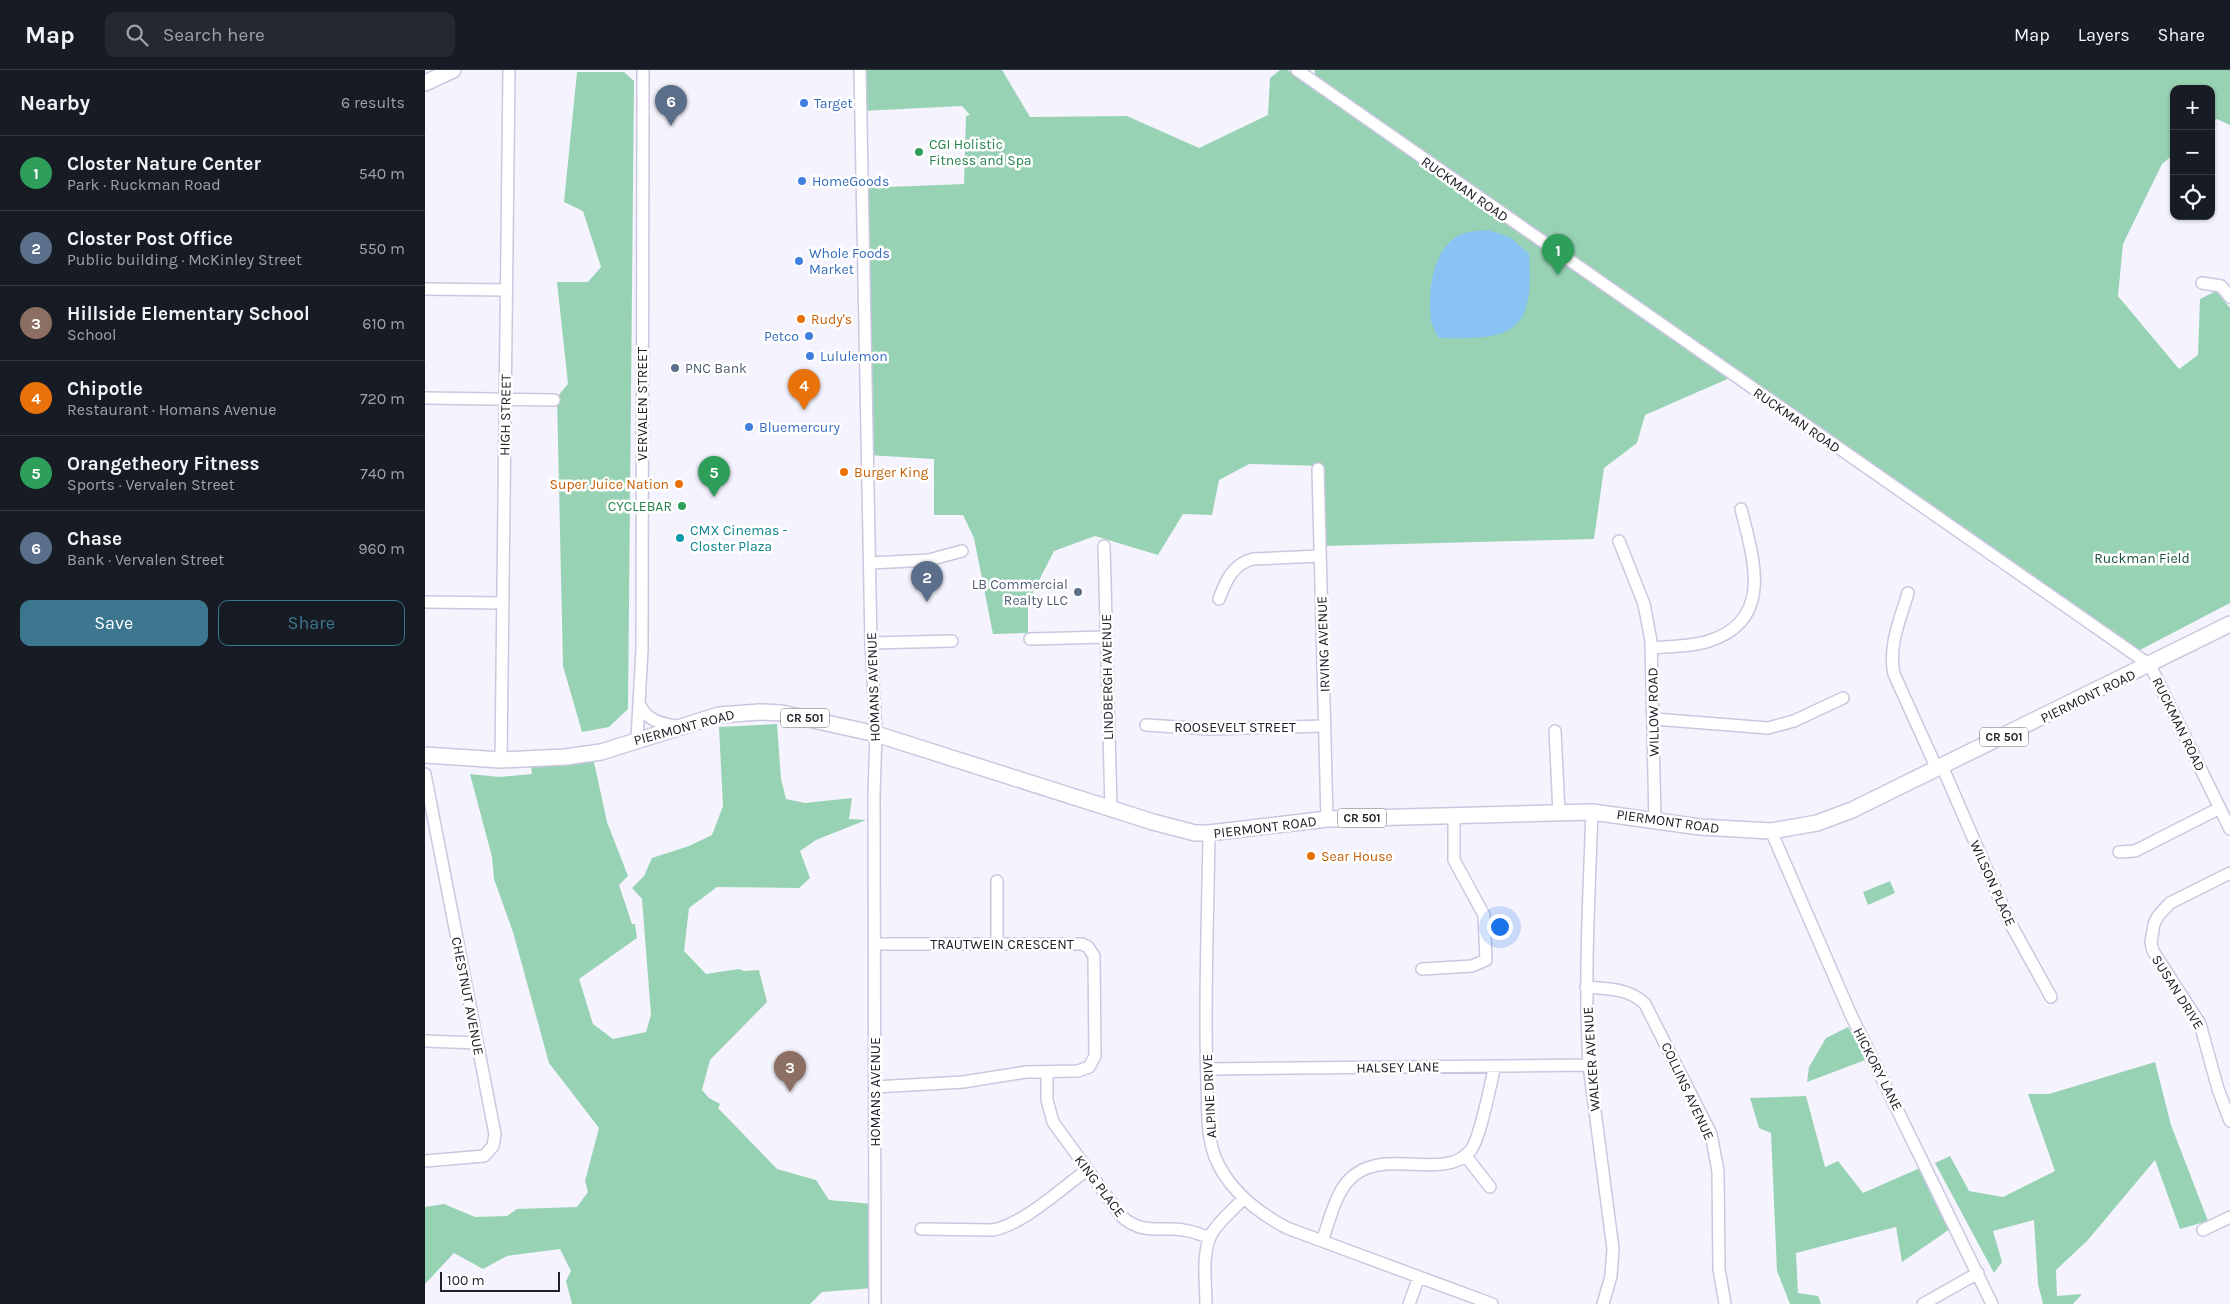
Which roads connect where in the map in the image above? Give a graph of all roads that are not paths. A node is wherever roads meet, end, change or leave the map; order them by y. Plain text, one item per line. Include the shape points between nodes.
1 (453, 70) edge
2 (509, 70) edge
3 (643, 70) edge
4 (860, 70) edge
5 (1297, 70) edge
6 (1315, 70) edge
7 (425, 82) edge
8 (1315, 82) junction
9 (2202, 283) dead end
10 (425, 289) edge
11 (506, 290) junction
12 (2230, 297) edge
13 (425, 398) edge
14 (505, 399) junction
15 (554, 400) dead end
16 (1318, 469) dead end
17 (1741, 509) dead end
18 (1619, 541) dead end
19 (1104, 546) dead end
20 (962, 551) dead end
21 (1320, 556) junction
22 (870, 563) junction
23 (1908, 593) dead end
24 (1219, 599) dead end
25 (425, 602) edge
26 (503, 603) junction
27 (2230, 624) edge
28 (1106, 637) junction
29 (1030, 639) dead end
30 (952, 641) dead end
31 (871, 643) junction
32 (1652, 648) junction
33 (2150, 665) junction
34 (1843, 698) dead end
35 (639, 704) junction
36 (1654, 718) junction
37 (1145, 725) dead end
38 (679, 726) junction
39 (1325, 726) junction
40 (1555, 731) dead end
41 (876, 734) junction
42 (637, 739) junction
43 (425, 755) edge
44 (501, 760) junction
45 (1940, 768) junction
46 (425, 774) edge
47 (1111, 808) junction
48 (2220, 808) junction
49 (1559, 812) junction
50 (1592, 812) junction
51 (1454, 816) junction
52 (1327, 819) junction
53 (1655, 821) junction
54 (2229, 822) edge
55 (1771, 831) junction
56 (1209, 834) junction
57 (2119, 852) dead end
58 (2230, 873) edge
59 (997, 881) dead end
60 (876, 944) junction
61 (997, 944) junction
62 (1422, 969) dead end
63 (1586, 987) junction
64 (2051, 997) dead end
65 (425, 1041) edge
66 (477, 1043) junction
67 (1589, 1065) junction
68 (1495, 1066) junction
69 (1207, 1069) junction
70 (1047, 1072) junction
71 (875, 1088) junction
72 (2230, 1121) edge
73 (1465, 1156) junction
74 (425, 1161) edge
75 (1087, 1170) junction
76 (1490, 1186) dead end
77 (1244, 1198) junction
78 (2230, 1217) edge
79 (921, 1228) dead end
80 (2203, 1230) dead end
81 (1210, 1238) junction
82 (1322, 1242) junction
83 (1978, 1273) junction
84 (1419, 1277) junction
85 (875, 1304) edge
86 (1206, 1304) edge
87 (1409, 1304) edge
88 (1492, 1304) edge
89 (1603, 1304) edge
90 (1725, 1304) edge
91 (1923, 1304) edge
92 (1992, 1304) edge

1 - 7 main road
2 - 11 street, HIGH STREET
3 - 35 street, VERVALEN STREET via 642,649
4 - 22 street, HOMANS AVENUE
5 - 8 street, RUCKMAN ROAD
6 - 8 street
8 - 33 street, RUCKMAN ROAD
9 - 12 street via 2221,286
10 - 11 street
11 - 14 street, HIGH STREET
13 - 14 street
14 - 15 street
14 - 26 street, HIGH STREET
16 - 21 street, IRVING AVENUE
17 - 32 street via 1756,574 1747,610 1731,630 1710,641
18 - 32 street, WILLOW ROAD via 1644,604
19 - 28 street, LINDBERGH AVENUE
20 - 22 street via 929,560
21 - 24 street via 1243,561 1226,580
21 - 39 street, IRVING AVENUE
22 - 31 street, HOMANS AVENUE
23 - 45 street, WILSON PLACE via 1894,640 1891,663
25 - 26 street
26 - 44 street, HIGH STREET
27 - 33 main road, PIERMONT ROAD / CR 501
28 - 29 street
28 - 47 street, LINDBERGH AVENUE
30 - 31 street
31 - 41 street, HOMANS AVENUE
32 - 36 street, WILLOW ROAD
33 - 45 main road, PIERMONT ROAD / CR 501
33 - 48 street, RUCKMAN ROAD
34 - 36 street via 1788,723 1768,728
35 - 38 street via 645,716
35 - 42 street, VERVALEN STREET
36 - 53 street, WILLOW ROAD
37 - 39 street, ROOSEVELT STREET via 1209,729
38 - 41 main road, PIERMONT ROAD / CR 501 via 719,715 760,712 782,713
38 - 42 main road, PIERMONT ROAD / CR 501
39 - 52 street, IRVING AVENUE
40 - 49 street
41 - 47 main road, PIERMONT ROAD / CR 501
41 - 60 street, HOMANS AVENUE
42 - 44 main road, PIERMONT ROAD / CR 501 via 590,754
43 - 44 main road, PIERMONT ROAD / CR 501
45 - 55 main road, PIERMONT ROAD / CR 501 via 1838,816 1796,828
45 - 64 street, WILSON PLACE via 2009,921
46 - 66 street, CHESTNUT AVENUE
47 - 56 main road, PIERMONT ROAD / CR 501 via 1175,828
48 - 54 street, RUCKMAN ROAD
48 - 57 street via 2135,851
49 - 50 main road, PIERMONT ROAD / CR 501
49 - 51 main road, PIERMONT ROAD / CR 501
50 - 53 main road, PIERMONT ROAD / CR 501
50 - 63 street, WALKER AVENUE
51 - 52 main road, PIERMONT ROAD / CR 501
51 - 62 street via 1454,860 1484,915 1486,960 1472,966
52 - 56 main road, PIERMONT ROAD / CR 501
53 - 55 main road, PIERMONT ROAD / CR 501
55 - 83 street, HICKORY LANE via 1851,1015
56 - 69 street, ALPINE DRIVE
58 - 72 street, SUSAN DRIVE via 2163,909 2154,924 2151,942 2156,960 2200,1024
59 - 61 street
60 - 61 street, TRAUTWEIN CRESCENT
60 - 71 street, HOMANS AVENUE
61 - 70 street, TRAUTWEIN CRESCENT via 1082,944 1094,956 1093,1062 1078,1071
63 - 67 street, WALKER AVENUE
63 - 90 street, COLLINS AVENUE via 1632,993 1645,1004 1705,1119 1716,1152 1719,1269
65 - 66 street
66 - 74 street, CHESTNUT AVENUE via 495,1134 493,1146 477,1158
67 - 68 street, HALSEY LANE
67 - 89 street, WALKER AVENUE via 1613,1249 1611,1276
68 - 69 street, HALSEY LANE
68 - 73 street via 1475,1144
69 - 77 street, ALPINE DRIVE via 1212,1146 1224,1173
70 - 71 street, TRAUTWEIN CRESCENT
70 - 75 street, KING PLACE via 1047,1100 1053,1122
71 - 85 street, HOMANS AVENUE
73 - 76 street
73 - 82 street via 1447,1163 1379,1164 1360,1170 1341,1192
75 - 79 street via 1003,1229
75 - 81 street, KING PLACE via 1121,1216 1136,1226 1186,1230
77 - 81 street
77 - 82 street, ALPINE DRIVE via 1271,1219
78 - 80 street
81 - 86 street via 1206,1256
82 - 84 street, ALPINE DRIVE
83 - 91 street
83 - 92 street, HICKORY LANE
84 - 87 street
84 - 88 street, ALPINE DRIVE

